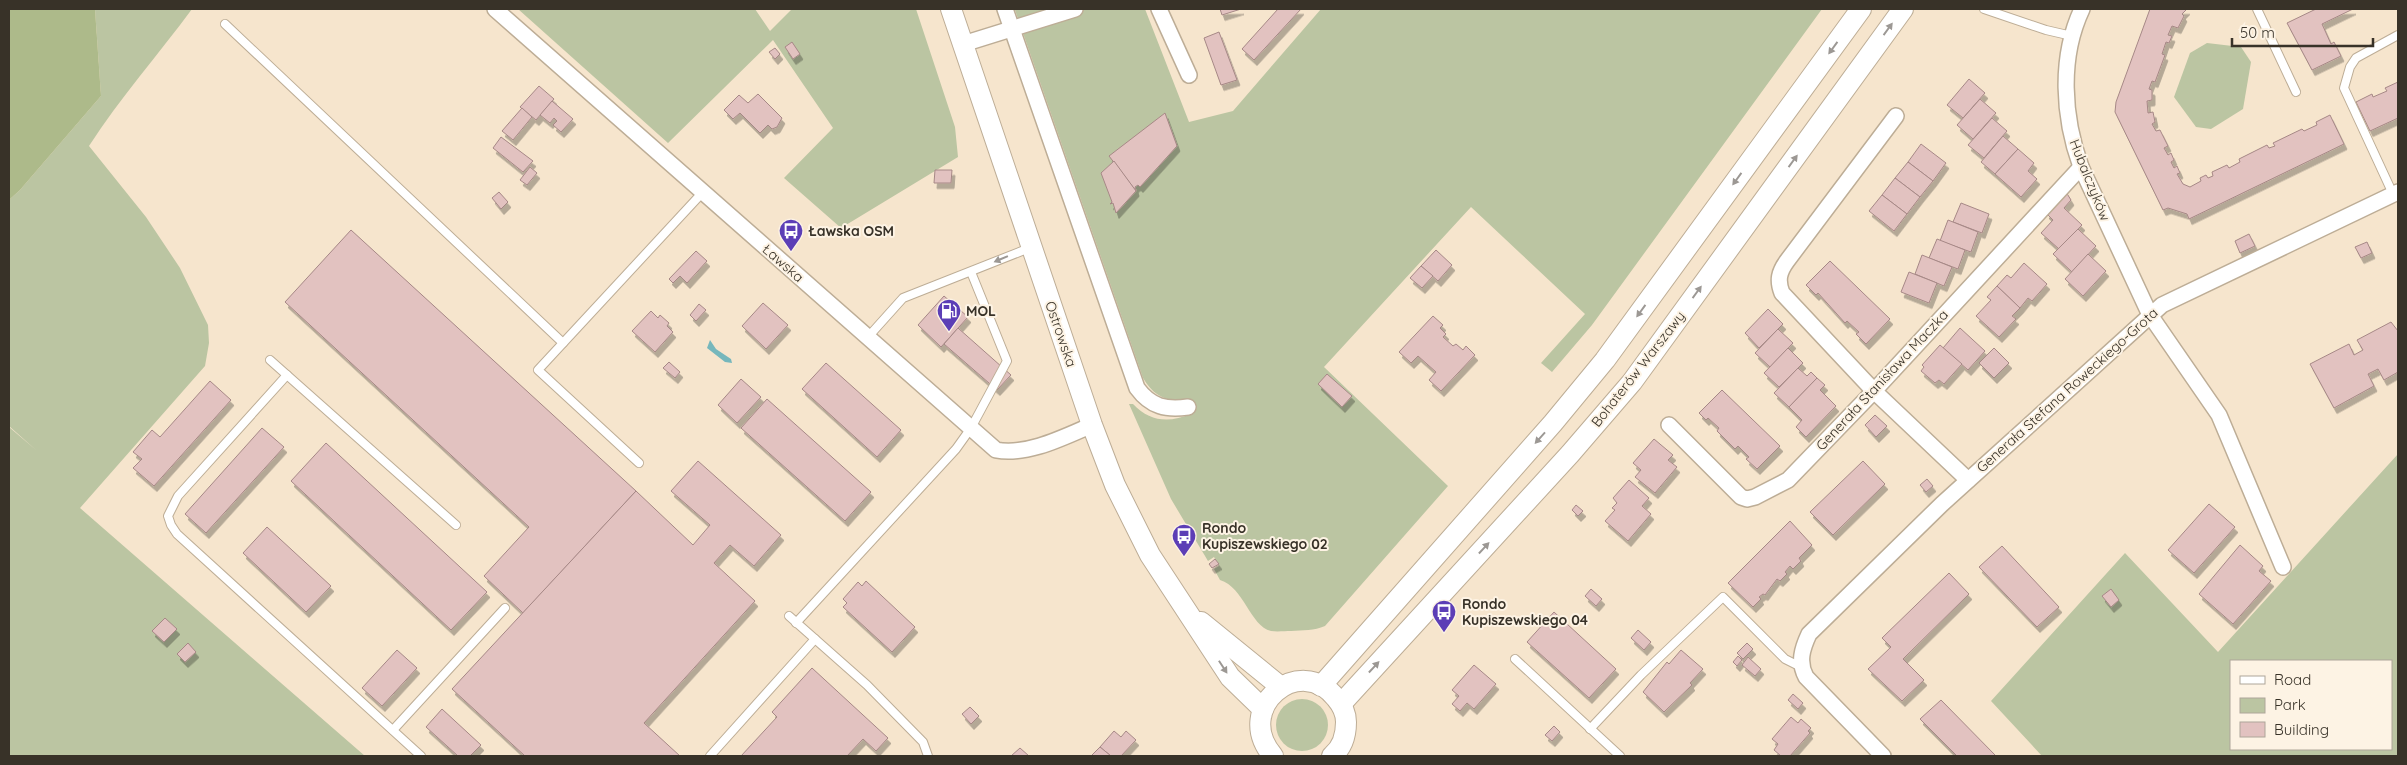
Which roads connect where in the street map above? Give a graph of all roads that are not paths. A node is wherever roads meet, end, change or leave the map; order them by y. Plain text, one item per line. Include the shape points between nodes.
1 (950, 9) edge
2 (1005, 9) edge
3 (1074, 9) edge
4 (1160, 9) edge
5 (1862, 9) edge
6 (1903, 9) edge
7 (1984, 9) edge
8 (2082, 9) edge
9 (2257, 9) edge
10 (503, 11) edge
11 (225, 24) dead end
12 (1012, 29) junction
13 (2398, 35) edge
14 (2072, 36) junction
15 (962, 44) junction
16 (1189, 75) dead end
17 (2296, 92) dead end
18 (1896, 116) dead end
19 (2081, 167) junction
20 (703, 192) junction
21 (2396, 193) edge
22 (1032, 247) junction
23 (971, 272) junction
24 (2150, 315) junction
25 (868, 337) junction
26 (563, 343) junction
27 (270, 360) dead end
28 (287, 375) junction
29 (1874, 391) junction
30 (1188, 407) dead end
31 (1092, 425) junction
32 (1668, 425) dead end
33 (971, 428) junction
34 (638, 463) dead end
35 (1968, 480) junction
36 (456, 525) dead end
37 (2283, 567) dead end
38 (505, 608) dead end
39 (1187, 612) junction
40 (789, 616) dead end
41 (796, 623) junction
42 (815, 640) junction
43 (1515, 659) dead end
44 (1801, 666) junction
45 (1322, 686) junction
46 (1280, 687) junction
47 (1341, 704) junction
48 (1263, 709) junction
49 (1590, 729) junction
50 (393, 730) junction
51 (1264, 752) edge
52 (1343, 752) edge
53 (421, 756) edge
54 (710, 756) edge
55 (928, 756) edge
56 (1620, 756) edge
57 (1883, 756) edge

1 - 15 main road, Ostrowska
2 - 12 street
3 - 12 street
4 - 16 street
5 -> 45 main road via 1605,360 1553,424
47 -> 6 main road, Bohaterów Warszawy via 1632,382
7 - 14 lane
8 - 14 street, Hubalczyków
9 - 17 lane
10 - 20 street, Ławska
11 - 26 lane
12 - 15 street
12 - 30 street via 1137,388 1145,400 1158,407
13 - 21 lane via 2356,58 2344,88
14 - 19 street, Hubalczyków via 2066,85 2067,117
15 - 22 main road, Ostrowska
18 - 29 street via 1787,261 1778,284 1782,293
19 - 24 street, Hubalczyków
19 - 29 street, Generała Stanisława Maczka
20 - 25 street, Ławska
20 - 26 lane
21 - 24 street, Generała Stefana Roweckiego-Grota via 2162,305
22 -> 23 lane
22 - 31 main road, Ostrowska
23 - 25 lane via 903,298
23 - 33 lane via 1007,361
24 - 35 street, Generała Stefana Roweckiego-Grota
24 - 37 street, Hubalczyków via 2219,415
25 - 33 street, Ławska
26 - 34 lane via 538,370
27 - 28 lane
28 - 36 lane
28 - 50 lane via 178,496 168,516 177,534
29 - 32 street, Generała Stanisława Maczka via 1788,480 1747,499
29 - 35 street
31 - 33 street, Ławska via 1011,452 996,450
31 - 39 main road, Ostrowska via 1115,485 1150,556
33 - 41 lane via 956,449
35 - 44 street, Generała Stefana Roweckiego-Grota via 1809,634 1803,646
38 - 50 lane
39 - 46 main road, Ostrowska
39 -> 48 main road, Ostrowska via 1230,677
40 - 41 lane
41 - 42 lane
42 - 54 lane
42 - 55 lane via 867,685 923,742
43 - 49 lane
44 - 49 lane via 1785,660 1723,597
44 - 57 street via 1806,677
45 - 46 main road via 1308,681
45 - 47 main road
46 - 48 main road
47 - 52 main road via 1346,717
48 - 51 main road via 1260,727
49 - 56 lane
50 - 53 lane

